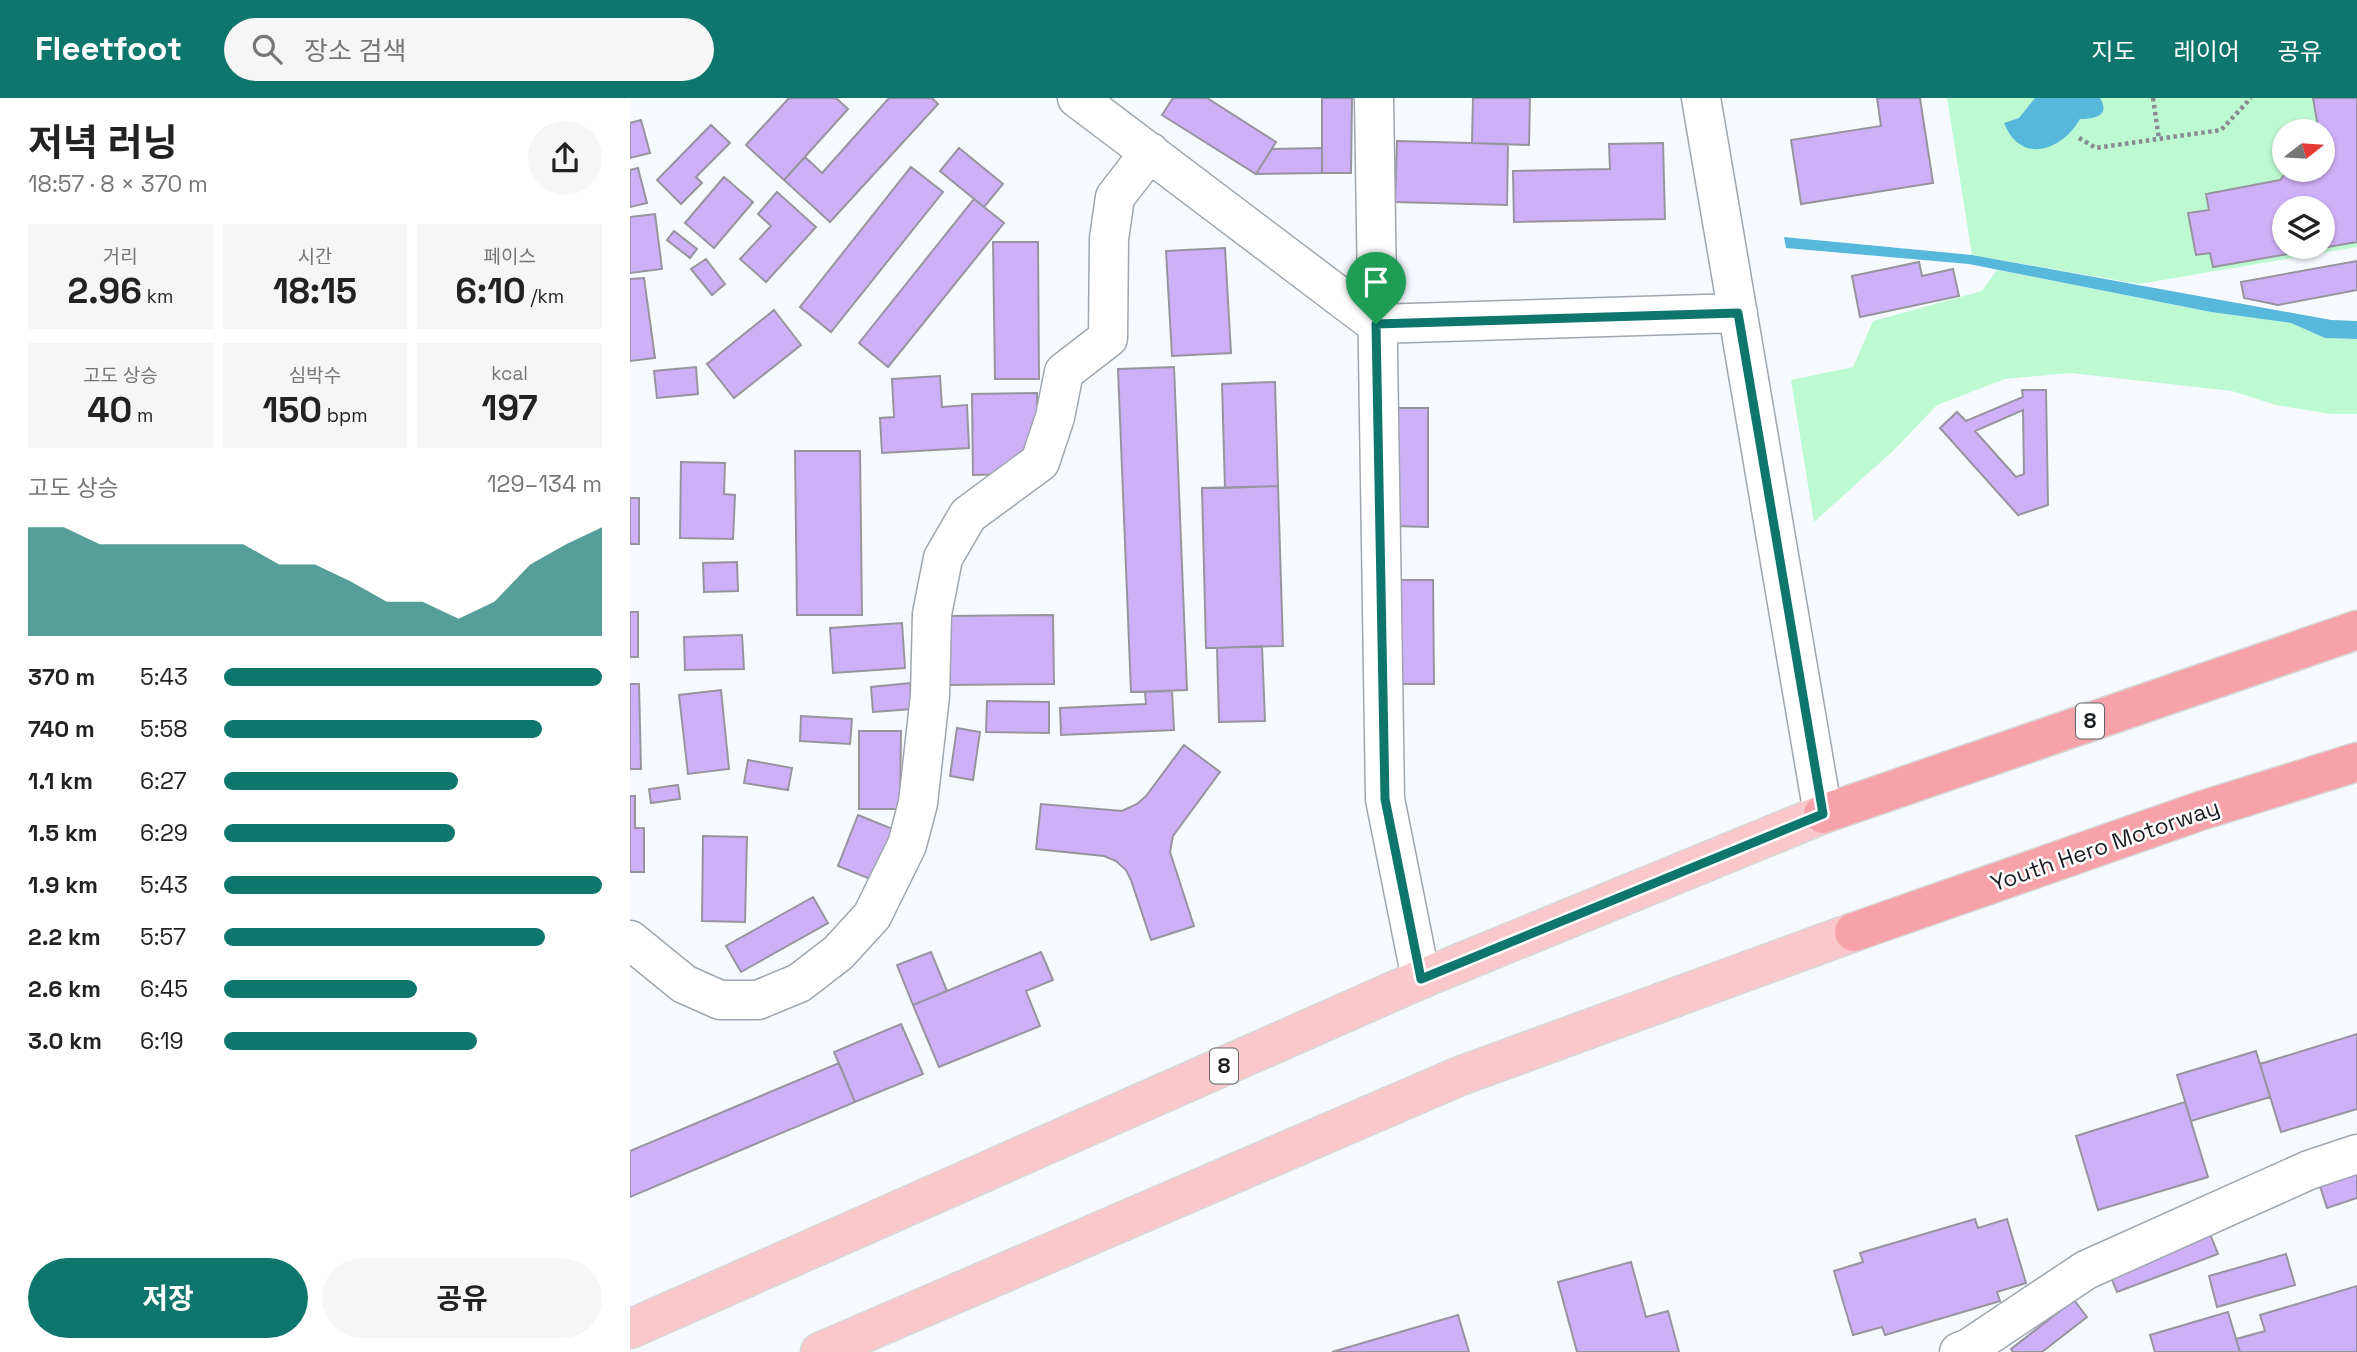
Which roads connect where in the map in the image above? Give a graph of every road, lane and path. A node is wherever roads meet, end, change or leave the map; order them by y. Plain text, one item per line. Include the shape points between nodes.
1 (1077, 98) edge
2 (1374, 98) edge
3 (1701, 98) edge
4 (2153, 98) edge
5 (2251, 98) edge
6 (2079, 138) dead end
7 (2159, 139) junction
8 (1150, 152) junction
9 (1738, 313) junction
10 (1376, 324) junction
11 (2357, 630) edge
12 (2357, 762) edge
13 (1823, 814) junction
14 (1854, 932) joint
15 (630, 940) edge
16 (1421, 979) junction
17 (2357, 1154) edge
18 (630, 1329) edge
19 (820, 1352) edge
20 (1959, 1352) edge

1 - 8 street
2 - 10 street
3 - 9 street
4 - 7 path
5 - 7 path via 2221,130
6 - 7 path via 2096,148
8 - 10 street
8 - 15 street via 1115,197 1109,239 1108,338 1064,372 1040,462 968,515 943,558 932,614 930,696 918,803 907,845 872,916 838,953 799,983 758,1000 720,1000 684,984
9 - 10 street
9 - 13 street
10 - 16 street via 1385,799
11 - 13 highway, 8
12 - 14 highway, Youth Hero Motorway via 2200,811
13 - 16 main road, 8
14 - 19 main road via 1460,1076
16 - 18 main road, 8
17 - 20 street via 2309,1170 2086,1270

